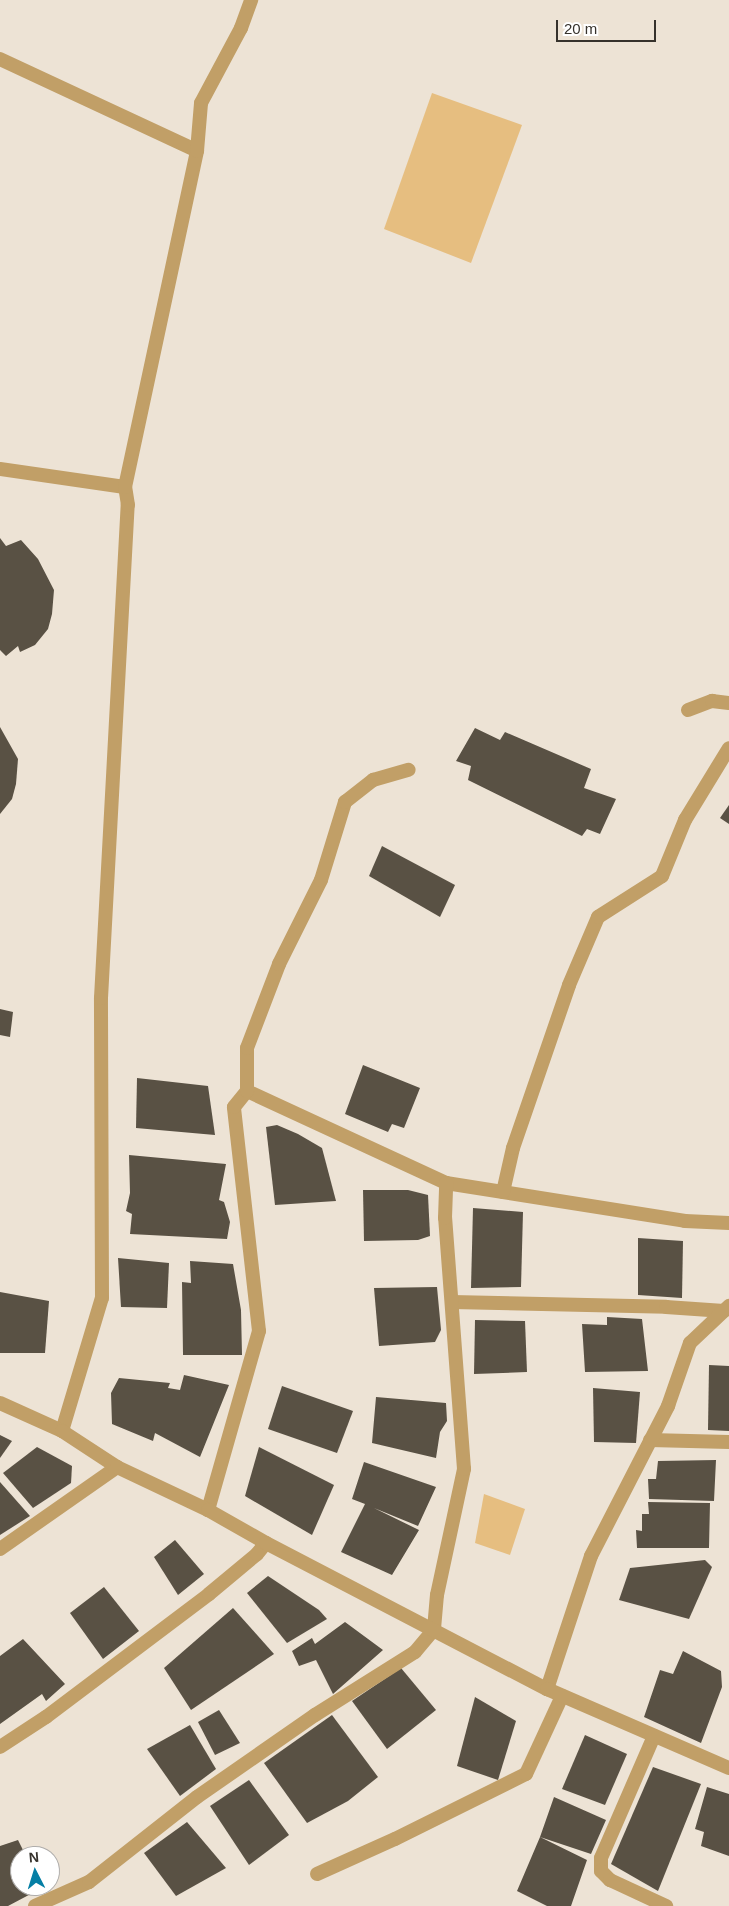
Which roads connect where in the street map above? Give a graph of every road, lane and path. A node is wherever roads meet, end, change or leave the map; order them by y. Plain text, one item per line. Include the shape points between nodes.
1 (251, 0) edge
2 (0, 59) edge
3 (197, 151) junction
4 (0, 469) edge
5 (125, 487) junction
6 (729, 703) edge
7 (688, 710) dead end
8 (729, 748) edge
9 (409, 770) dead end
10 (247, 1091) junction
11 (446, 1183) junction
12 (503, 1192) junction
13 (729, 1223) edge
14 (452, 1302) junction
15 (726, 1308) edge
16 (0, 1403) edge
17 (62, 1431) junction
18 (650, 1440) junction
19 (729, 1442) edge
20 (117, 1467) junction
21 (208, 1510) junction
22 (266, 1543) junction
23 (0, 1549) edge
24 (434, 1629) junction
25 (547, 1689) junction
26 (562, 1696) junction
27 (654, 1736) junction
28 (0, 1747) edge
29 (729, 1768) edge
30 (317, 1874) dead end
31 (34, 1906) edge
32 (666, 1906) edge

1 - 3 street via 241,28 201,103
2 - 3 street
3 - 5 street
4 - 5 street
5 - 17 street via 128,505 101,998 102,1298
6 - 7 street via 712,701
8 - 12 street via 685,820 662,876 598,917 569,985 525,1112
9 - 10 street via 373,780 345,802 321,880 279,964 247,1048
10 - 11 street
10 - 21 street via 234,1107 259,1331
11 - 12 street
11 - 14 street via 445,1218
12 - 13 street via 685,1221
14 - 15 street
14 - 24 street via 464,1469 437,1594
15 - 18 street via 690,1343 668,1406
16 - 17 street
17 - 20 street
18 - 19 street
18 - 25 street via 591,1556
20 - 21 street
20 - 23 street
21 - 22 street
22 - 24 street
22 - 28 street via 208,1594 46,1717
24 - 25 street
24 - 31 street via 415,1652 315,1715 197,1796 90,1882
25 - 26 street
26 - 27 street
26 - 30 street via 526,1774
27 - 29 street
27 - 32 street via 601,1858 601,1871 610,1880

